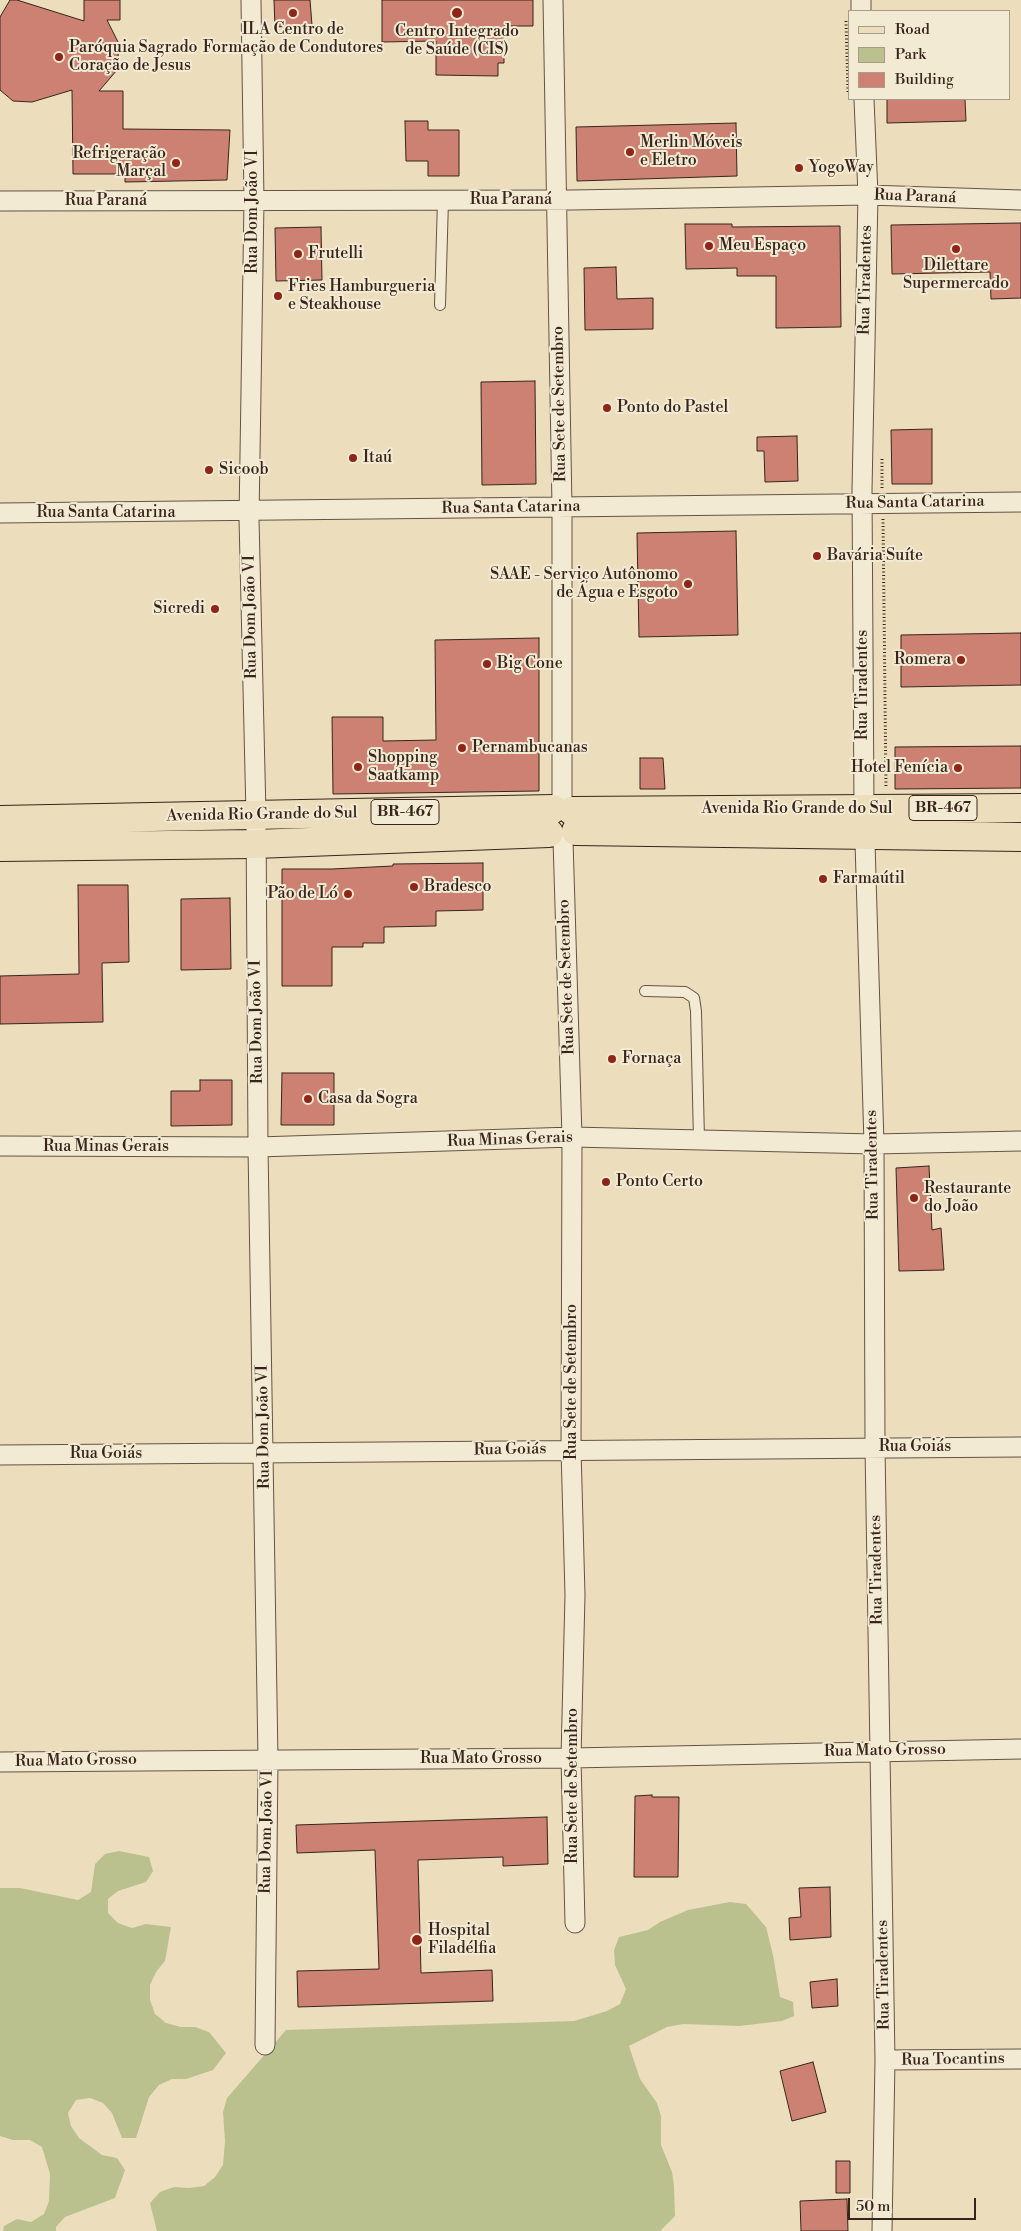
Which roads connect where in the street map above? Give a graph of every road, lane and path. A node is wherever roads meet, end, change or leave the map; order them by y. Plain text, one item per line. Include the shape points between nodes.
1 (251, 0) edge
2 (553, 0) edge
3 (864, 100) edge
4 (868, 195) junction
5 (443, 200) junction
6 (557, 200) junction
7 (1021, 200) edge
8 (0, 201) edge
9 (254, 201) junction
10 (440, 304) dead end
11 (882, 451) dead end
12 (1021, 502) edge
13 (862, 504) junction
14 (883, 504) junction
15 (562, 507) junction
16 (249, 512) junction
17 (0, 513) edge
18 (875, 808) junction
19 (1021, 808) edge
20 (256, 815) junction
21 (0, 820) edge
22 (562, 822) junction
23 (865, 836) junction
24 (1021, 837) edge
25 (255, 844) junction
26 (0, 847) edge
27 (645, 990) dead end
28 (572, 1138) junction
29 (698, 1140) junction
30 (1021, 1141) edge
31 (874, 1144) junction
32 (0, 1146) edge
33 (258, 1147) junction
34 (875, 1447) junction
35 (1021, 1447) edge
36 (571, 1449) junction
37 (264, 1454) junction
38 (0, 1455) edge
39 (1021, 1749) edge
40 (881, 1751) junction
41 (571, 1758) junction
42 (268, 1760) junction
43 (0, 1762) edge
44 (575, 1924) dead end
45 (265, 2045) dead end
46 (1021, 2059) edge
47 (885, 2060) junction
48 (882, 2231) edge

1 - 9 street, Rua Dom João VI
2 - 6 street, Rua Sete de Setembro
3 - 4 street, Rua Tiradentes
4 - 6 street, Rua Paraná
4 - 7 street, Rua Paraná
4 - 13 street, Rua Tiradentes
5 - 6 street, Rua Paraná
5 - 9 street, Rua Paraná
5 - 10 lane
6 - 15 street, Rua Sete de Setembro
8 - 9 street, Rua Paraná
9 - 16 street, Rua Dom João VI
11 - 14 path
12 - 14 street, Rua Santa Catarina
13 - 14 street, Rua Santa Catarina
13 - 15 street, Rua Santa Catarina
13 - 18 street, Rua Tiradentes
14 - 18 path
15 - 16 street, Rua Santa Catarina
15 - 22 street, Rua Sete de Setembro
16 - 17 street, Rua Santa Catarina
16 - 20 street, Rua Dom João VI
18 - 19 main road, Avenida Rio Grande do Sul / BR-467
18 - 22 main road, Avenida Rio Grande do Sul / BR-467
18 - 23 street, Rua Tiradentes
20 - 21 main road, Avenida Rio Grande do Sul / BR-467
20 - 22 main road, Avenida Rio Grande do Sul / BR-467
20 - 25 street, Rua Dom João VI
22 - 23 main road, Avenida Rio Grande do Sul / BR-467
22 - 25 main road, Avenida Rio Grande do Sul / BR-467
22 - 28 street, Rua Sete de Setembro
23 - 24 main road, Avenida Rio Grande do Sul / BR-467
23 - 31 street, Rua Tiradentes
25 - 26 main road, Avenida Rio Grande do Sul / BR-467
25 - 33 street, Rua Dom João VI
27 - 29 lane via 685,992 694,998
28 - 29 street, Rua Minas Gerais
28 - 33 street, Rua Minas Gerais
28 - 36 street, Rua Sete de Setembro
29 - 31 street, Rua Minas Gerais
30 - 31 street, Rua Minas Gerais
31 - 34 street, Rua Tiradentes
32 - 33 street, Rua Minas Gerais
33 - 37 street, Rua Dom João VI
34 - 35 street, Rua Goiás
34 - 36 street, Rua Goiás
34 - 40 street, Rua Tiradentes
36 - 37 street, Rua Goiás
36 - 41 street, Rua Sete de Setembro via 575,1595
37 - 38 street, Rua Goiás
37 - 42 street, Rua Dom João VI
39 - 40 street, Rua Mato Grosso
40 - 41 street, Rua Mato Grosso
40 - 47 street, Rua Tiradentes
41 - 42 street, Rua Mato Grosso
41 - 44 street, Rua Sete de Setembro
42 - 43 street, Rua Mato Grosso
42 - 45 street, Rua Dom João VI
46 - 47 street, Rua Tocantins
47 - 48 street, Rua Tiradentes

